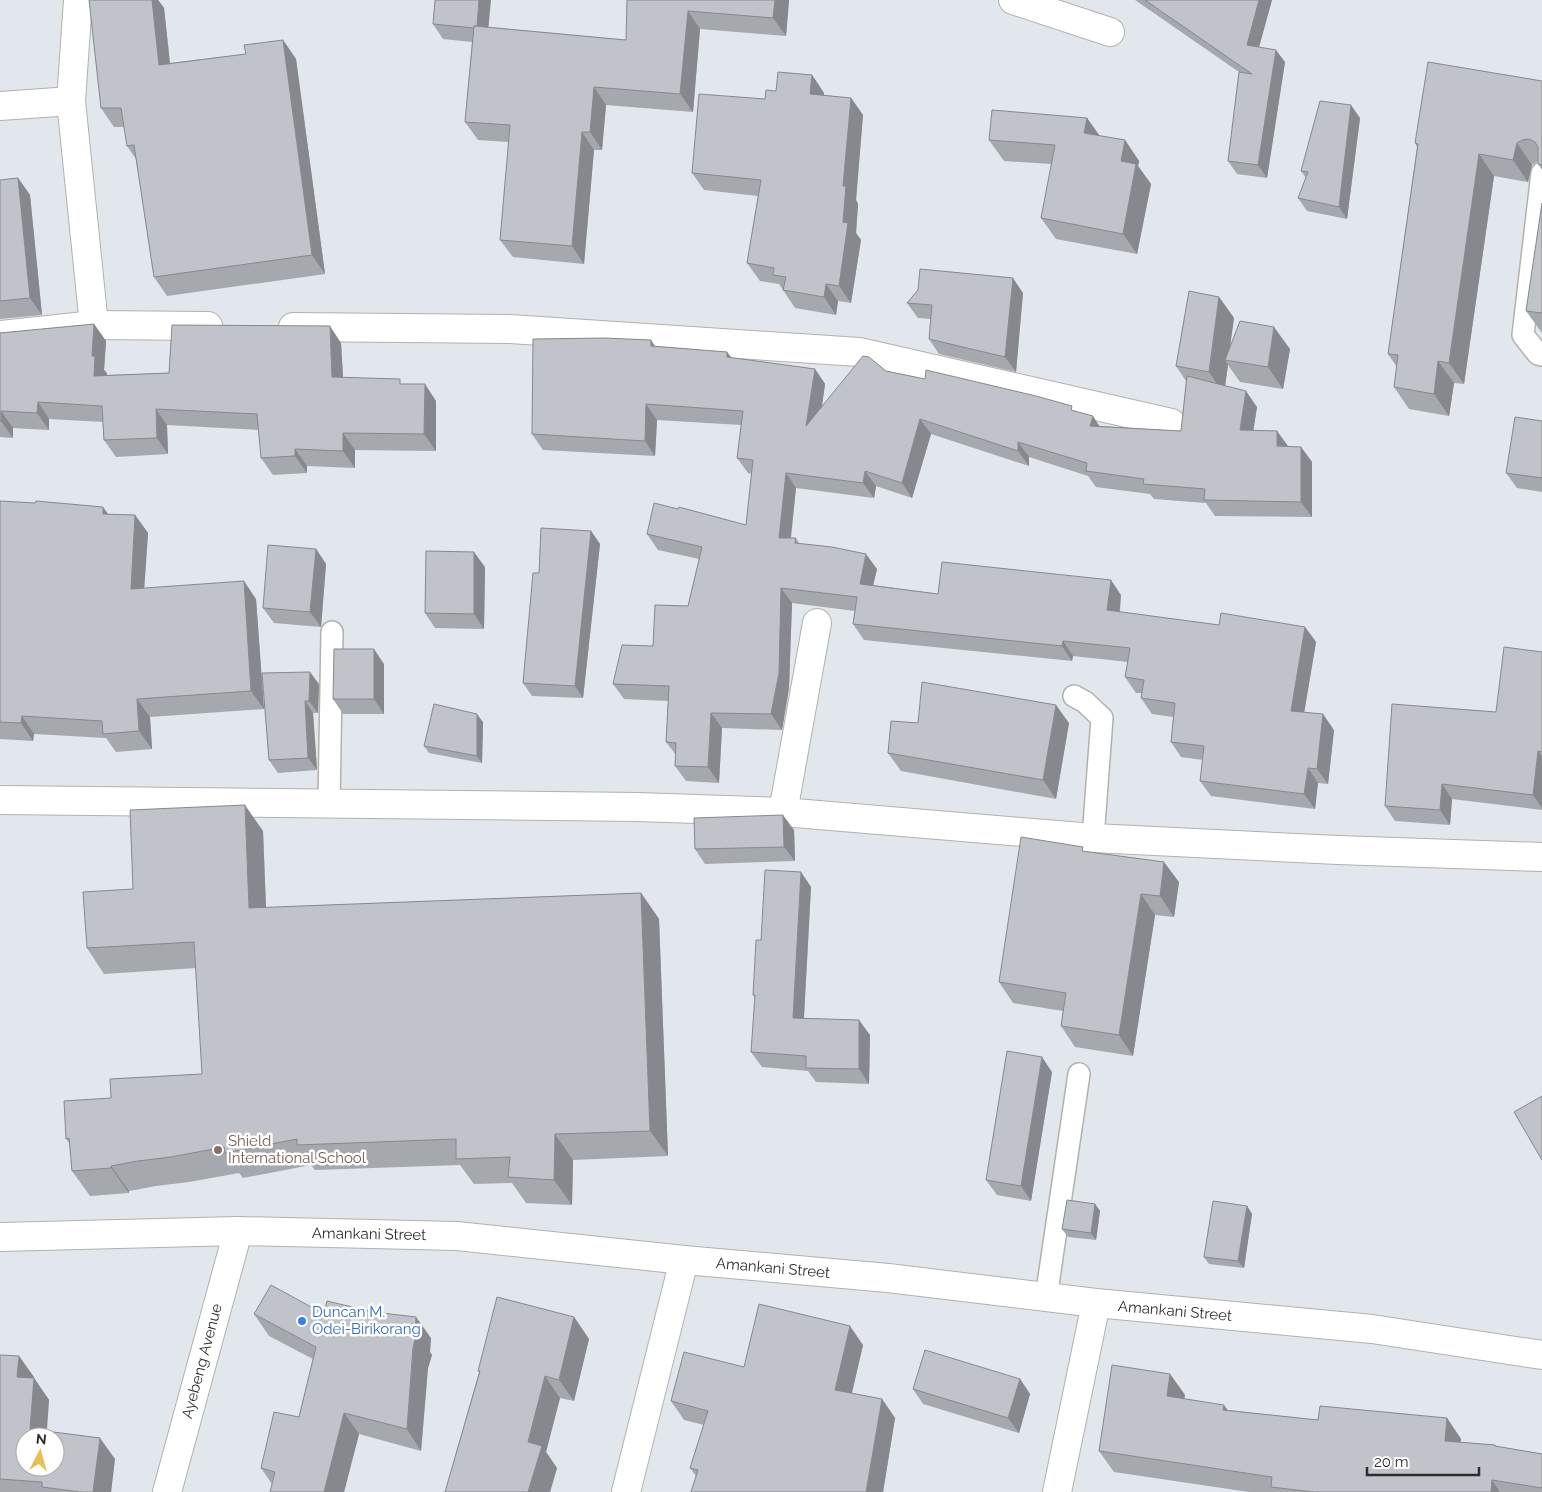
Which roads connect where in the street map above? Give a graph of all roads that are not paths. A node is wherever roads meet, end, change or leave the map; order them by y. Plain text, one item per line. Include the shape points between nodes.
1 (78, 0) edge
2 (1013, 0) edge
3 (1110, 32) dead end
4 (71, 101) junction
5 (0, 106) edge
6 (1542, 173) edge
7 (94, 325) junction
8 (233, 326) edge
9 (273, 327) edge
10 (0, 335) edge
11 (1542, 355) edge
12 (1171, 423) dead end
13 (817, 623) dead end
14 (332, 632) dead end
15 (1074, 696) dead end
16 (0, 800) edge
17 (329, 803) junction
18 (784, 812) junction
19 (1093, 838) junction
20 (1542, 857) edge
21 (1079, 1074) dead end
22 (238, 1231) junction
23 (0, 1237) edge
24 (684, 1260) junction
25 (1046, 1298) junction
26 (1096, 1304) junction
27 (1542, 1355) edge
28 (167, 1492) edge
29 (626, 1492) edge
30 (1057, 1492) edge

1 - 4 street
2 - 3 street
4 - 5 street
4 - 7 street
6 - 11 lane via 1523,335
7 - 8 street
7 - 10 street
9 - 12 street via 510,329 859,352
13 - 18 street
14 - 17 lane
15 - 19 lane via 1102,718
16 - 17 street
17 - 18 street
18 - 19 street
19 - 20 street
21 - 25 lane
22 - 23 street, Amankani Street
22 - 24 street, Amankani Street via 456,1236
22 - 28 street, Ayebeng Avenue
24 - 25 street, Amankani Street via 888,1278
24 - 29 street
25 - 26 street, Amankani Street
26 - 27 street, Amankani Street via 1372,1329
26 - 30 street

